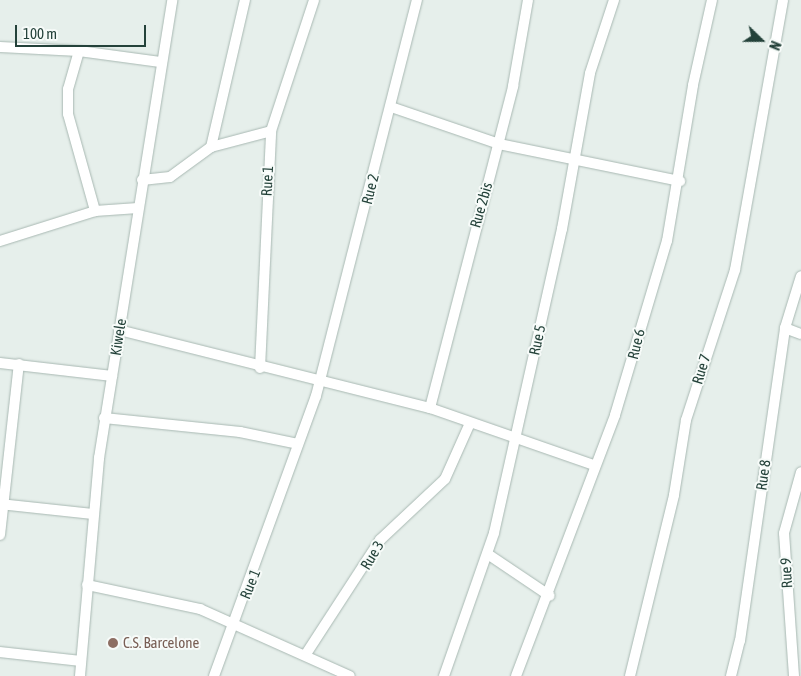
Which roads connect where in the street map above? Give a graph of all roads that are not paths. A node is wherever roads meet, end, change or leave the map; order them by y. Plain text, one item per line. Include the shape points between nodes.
1 (172, 0) edge
2 (245, 0) edge
3 (314, 0) edge
4 (417, 0) edge
5 (528, 0) edge
6 (614, 0) edge
7 (712, 0) edge
8 (783, 0) edge
9 (0, 47) edge
10 (79, 50) junction
11 (160, 62) junction
12 (390, 107) junction
13 (271, 131) junction
14 (499, 144) junction
15 (211, 148) junction
16 (574, 160) junction
17 (142, 180) junction
18 (680, 181) junction
19 (138, 208) junction
20 (95, 211) junction
21 (0, 241) edge
22 (801, 276) edge
23 (785, 328) junction
24 (119, 330) junction
25 (801, 334) edge
26 (0, 363) edge
27 (19, 364) junction
28 (260, 368) junction
29 (112, 376) junction
30 (321, 378) junction
31 (430, 408) junction
32 (104, 418) junction
33 (470, 422) junction
34 (516, 438) junction
35 (298, 444) junction
36 (594, 465) junction
37 (801, 472) edge
38 (2, 504) edge
39 (92, 514) junction
40 (0, 535) edge
41 (489, 555) junction
42 (87, 585) junction
43 (550, 596) junction
44 (233, 625) junction
45 (0, 652) edge
46 (306, 654) junction
47 (81, 661) junction
48 (80, 676) edge
49 (214, 676) edge
50 (350, 676) edge
51 (444, 676) edge
52 (516, 676) edge
53 (630, 676) edge
54 (731, 676) edge
55 (794, 676) edge

1 - 11 street, Kiwele
2 - 15 street
3 - 13 street, Rue 1
4 - 12 street, Rue 2
5 - 14 street, Rue 2bis
6 - 16 street, Rue 5 via 590,74
7 - 18 street, Rue 6 via 693,84
8 - 53 street, Rue 7 via 769,62 735,270 686,420 674,494
9 - 10 street
10 - 11 street
10 - 20 street via 68,89 68,114
11 - 17 street, Kiwele
12 - 14 street
12 - 30 street, Rue 2
13 - 15 street
13 - 28 street, Rue 1
14 - 16 street
14 - 31 street, Rue 2bis
15 - 17 street via 170,177
16 - 18 street
16 - 34 street, Rue 5
17 - 19 street, Kiwele
18 - 36 street, Rue 6 via 636,348
19 - 20 street
19 - 24 street, Kiwele
20 - 21 street
22 - 23 street, Rue 8
23 - 25 street
23 - 54 street, Rue 8 via 740,641
24 - 28 street
24 - 29 street, Kiwele
26 - 27 street
27 - 29 street
27 - 38 street
28 - 30 street
29 - 32 street, Kiwele
30 - 31 street
30 - 35 street, Rue 1
31 - 33 street
32 - 35 street via 240,432
32 - 39 street, Kiwele
33 - 34 street
33 - 46 street, Rue 3 via 446,479 380,540
34 - 36 street
34 - 41 street, Rue 5
35 - 44 street, Rue 1
36 - 43 street, Rue 6
37 - 55 street, Rue 9 via 784,533
38 - 39 street
38 - 40 street
39 - 42 street, Kiwele
41 - 43 street
41 - 51 street, Rue 5
42 - 44 street via 200,609
42 - 47 street, Kiwele
43 - 52 street, Rue 6
44 - 46 street
44 - 49 street, Rue 1
45 - 47 street
46 - 50 street
47 - 48 street, Kiwele

